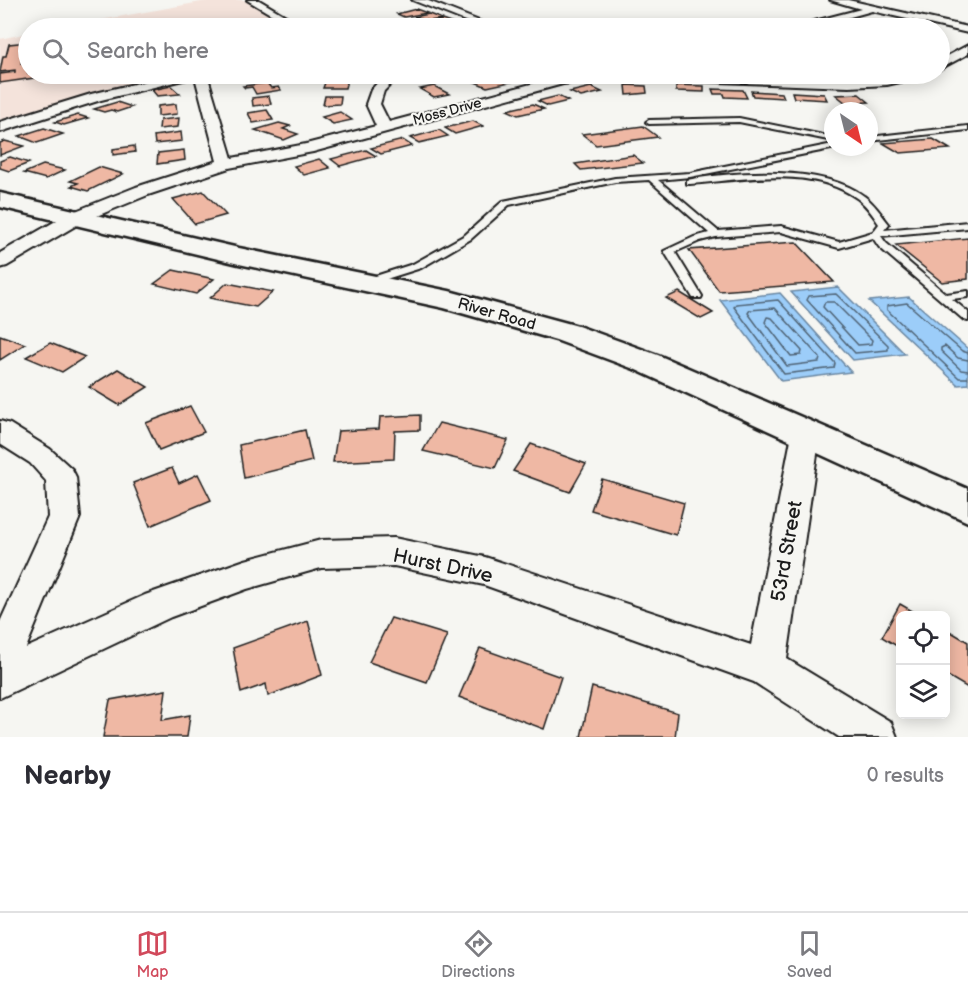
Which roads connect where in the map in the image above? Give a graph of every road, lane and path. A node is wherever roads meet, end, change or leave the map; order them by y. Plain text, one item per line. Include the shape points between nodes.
1 (252, 0) edge
2 (417, 0) edge
3 (835, 0) edge
4 (874, 9) junction
5 (284, 18) edge
6 (465, 18) edge
7 (838, 18) edge
8 (914, 18) edge
9 (950, 26) edge
10 (968, 30) edge
11 (968, 49) edge
12 (950, 59) edge
13 (146, 84) edge
14 (204, 84) edge
15 (384, 84) edge
16 (547, 84) edge
17 (649, 122) dead end
18 (0, 127) edge
19 (385, 128) junction
20 (968, 128) edge
21 (824, 137) edge
22 (878, 138) edge
23 (824, 148) edge
24 (226, 164) junction
25 (655, 181) junction
26 (0, 200) edge
27 (75, 218) junction
28 (968, 225) edge
29 (716, 234) junction
30 (876, 234) junction
31 (0, 262) edge
32 (366, 282) junction
33 (968, 294) edge
34 (697, 296) dead end
35 (943, 297) junction
36 (968, 318) edge
37 (0, 431) edge
38 (806, 434) junction
39 (968, 506) edge
40 (0, 664) edge
41 (766, 668) junction
42 (0, 679) edge
43 (876, 737) edge

1 - 5 street
2 - 6 street
3 - 4 street
4 - 7 street
4 - 8 street
9 - 10 street
11 - 12 street
13 - 18 street via 51,108
14 - 24 street
15 - 19 street via 373,105
16 - 19 street, Moss Drive
17 - 21 lane via 739,120
19 - 24 street, Moss Drive via 308,149
20 - 22 lane
23 - 25 lane
24 - 27 street, Moss Drive via 142,190
25 - 29 lane
25 - 30 lane via 779,175 822,179 860,197 884,224
25 - 32 lane via 615,180 506,203 468,237 417,266
26 - 27 main road, River Road
27 - 31 street, Moss Drive
27 - 32 main road, River Road
28 - 30 lane
29 - 30 lane via 781,229 839,245
29 - 34 lane via 669,251
30 - 35 lane via 882,245
32 - 38 main road, River Road via 481,307 567,333 646,363
33 - 35 lane
35 - 36 lane
37 - 40 street via 40,456 61,477 64,517
38 - 39 main road, River Road
38 - 41 street, 53rd Street
41 - 42 street, Hurst Drive via 485,571 394,552 321,554 244,575 158,606
41 - 43 street, Hurst Drive

